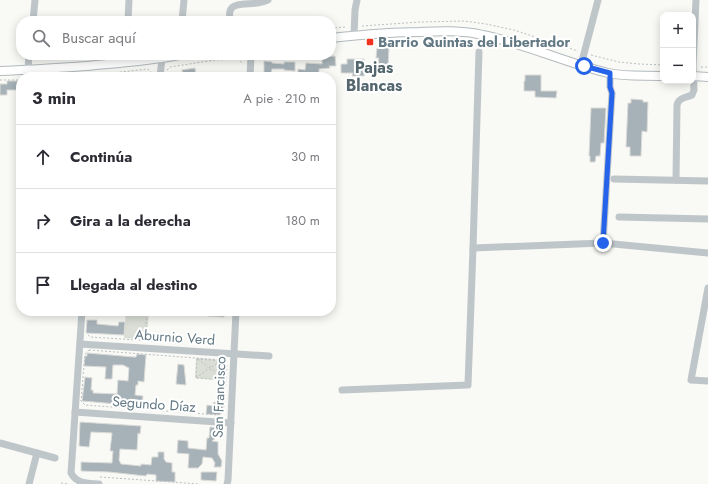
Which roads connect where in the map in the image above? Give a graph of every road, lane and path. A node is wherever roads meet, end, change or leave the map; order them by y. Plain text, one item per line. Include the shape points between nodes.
1 (35, 0) edge
2 (129, 0) edge
3 (184, 0) edge
4 (268, 0) edge
5 (357, 0) edge
6 (598, 0) edge
7 (696, 0) edge
8 (259, 2) edge
9 (33, 16) edge
10 (128, 16) edge
11 (182, 16) edge
12 (230, 16) edge
13 (354, 35) junction
14 (336, 37) edge
15 (695, 48) edge
16 (479, 52) dead end
17 (29, 60) edge
18 (117, 60) edge
19 (162, 60) edge
20 (215, 60) edge
21 (239, 60) edge
22 (251, 60) edge
23 (243, 64) dead end
24 (581, 65) junction
25 (696, 66) edge
26 (170, 67) dead end
27 (708, 67) edge
28 (28, 70) junction
29 (0, 71) edge
30 (121, 72) edge
31 (151, 72) edge
32 (161, 72) edge
33 (250, 72) edge
34 (610, 73) junction
35 (660, 76) edge
36 (696, 76) edge
37 (708, 77) edge
38 (0, 80) edge
39 (16, 80) edge
40 (694, 84) edge
41 (614, 179) dead end
42 (676, 180) junction
43 (708, 181) edge
44 (619, 217) dead end
45 (708, 219) edge
46 (603, 243) junction
47 (473, 248) junction
48 (708, 253) edge
49 (708, 288) edge
50 (82, 316) edge
51 (146, 316) edge
52 (236, 316) edge
53 (86, 333) dead end
54 (145, 341) junction
55 (152, 341) dead end
56 (80, 344) junction
57 (234, 354) junction
58 (269, 356) dead end
59 (197, 359) junction
60 (222, 360) junction
61 (209, 368) junction
62 (212, 368) junction
63 (196, 378) junction
64 (224, 380) junction
65 (708, 381) edge
66 (342, 390) dead end
67 (75, 412) junction
68 (231, 423) junction
69 (0, 443) edge
70 (36, 453) junction
71 (55, 458) dead end
72 (96, 482) edge
73 (61, 483) dead end
74 (29, 484) edge
75 (69, 484) edge
76 (200, 484) edge
77 (227, 484) edge

1 - 9 street
2 - 10 street
3 - 11 street
4 - 8 street
5 - 13 street
6 - 24 street
7 - 15 street
8 - 12 street via 236,2 232,5
13 - 14 main road
13 - 24 main road via 434,31 482,34
16 - 47 street
17 - 28 street
18 - 28 main road
19 - 32 street
20 - 26 path
21 - 23 path
22 - 33 street
24 - 34 main road
25 - 27 path
28 - 29 main road
30 - 31 path via 148,69
34 - 35 main road
34 - 46 street via 612,93
36 - 37 main road
38 - 39 path
40 - 42 street via 694,93 680,99 677,104
41 - 42 street
42 - 43 street
44 - 45 street
46 - 47 street
46 - 48 street
47 - 66 street via 468,385
49 - 65 street via 691,380
50 - 56 street
51 - 54 path
52 - 57 street, San Francisco
53 - 54 path via 90,337
54 - 55 path
56 - 57 street, Aburnio Verd
56 - 67 street
57 - 58 street, Aburnio Verd
57 - 68 street, San Francisco
59 - 60 path
59 - 61 path
59 - 63 path
60 - 60 path via 227,365 224,411 219,415 86,405 81,401 85,354 89,350
60 - 62 path
60 - 64 path via 226,365
61 - 62 path
61 - 62 path
61 - 63 path
62 - 64 path
63 - 64 path
67 - 68 street, Segundo Díaz
67 - 72 street via 71,473 80,482
68 - 77 street, San Francisco
69 - 70 street
70 - 71 street
70 - 74 street
72 - 76 path
73 - 75 path

